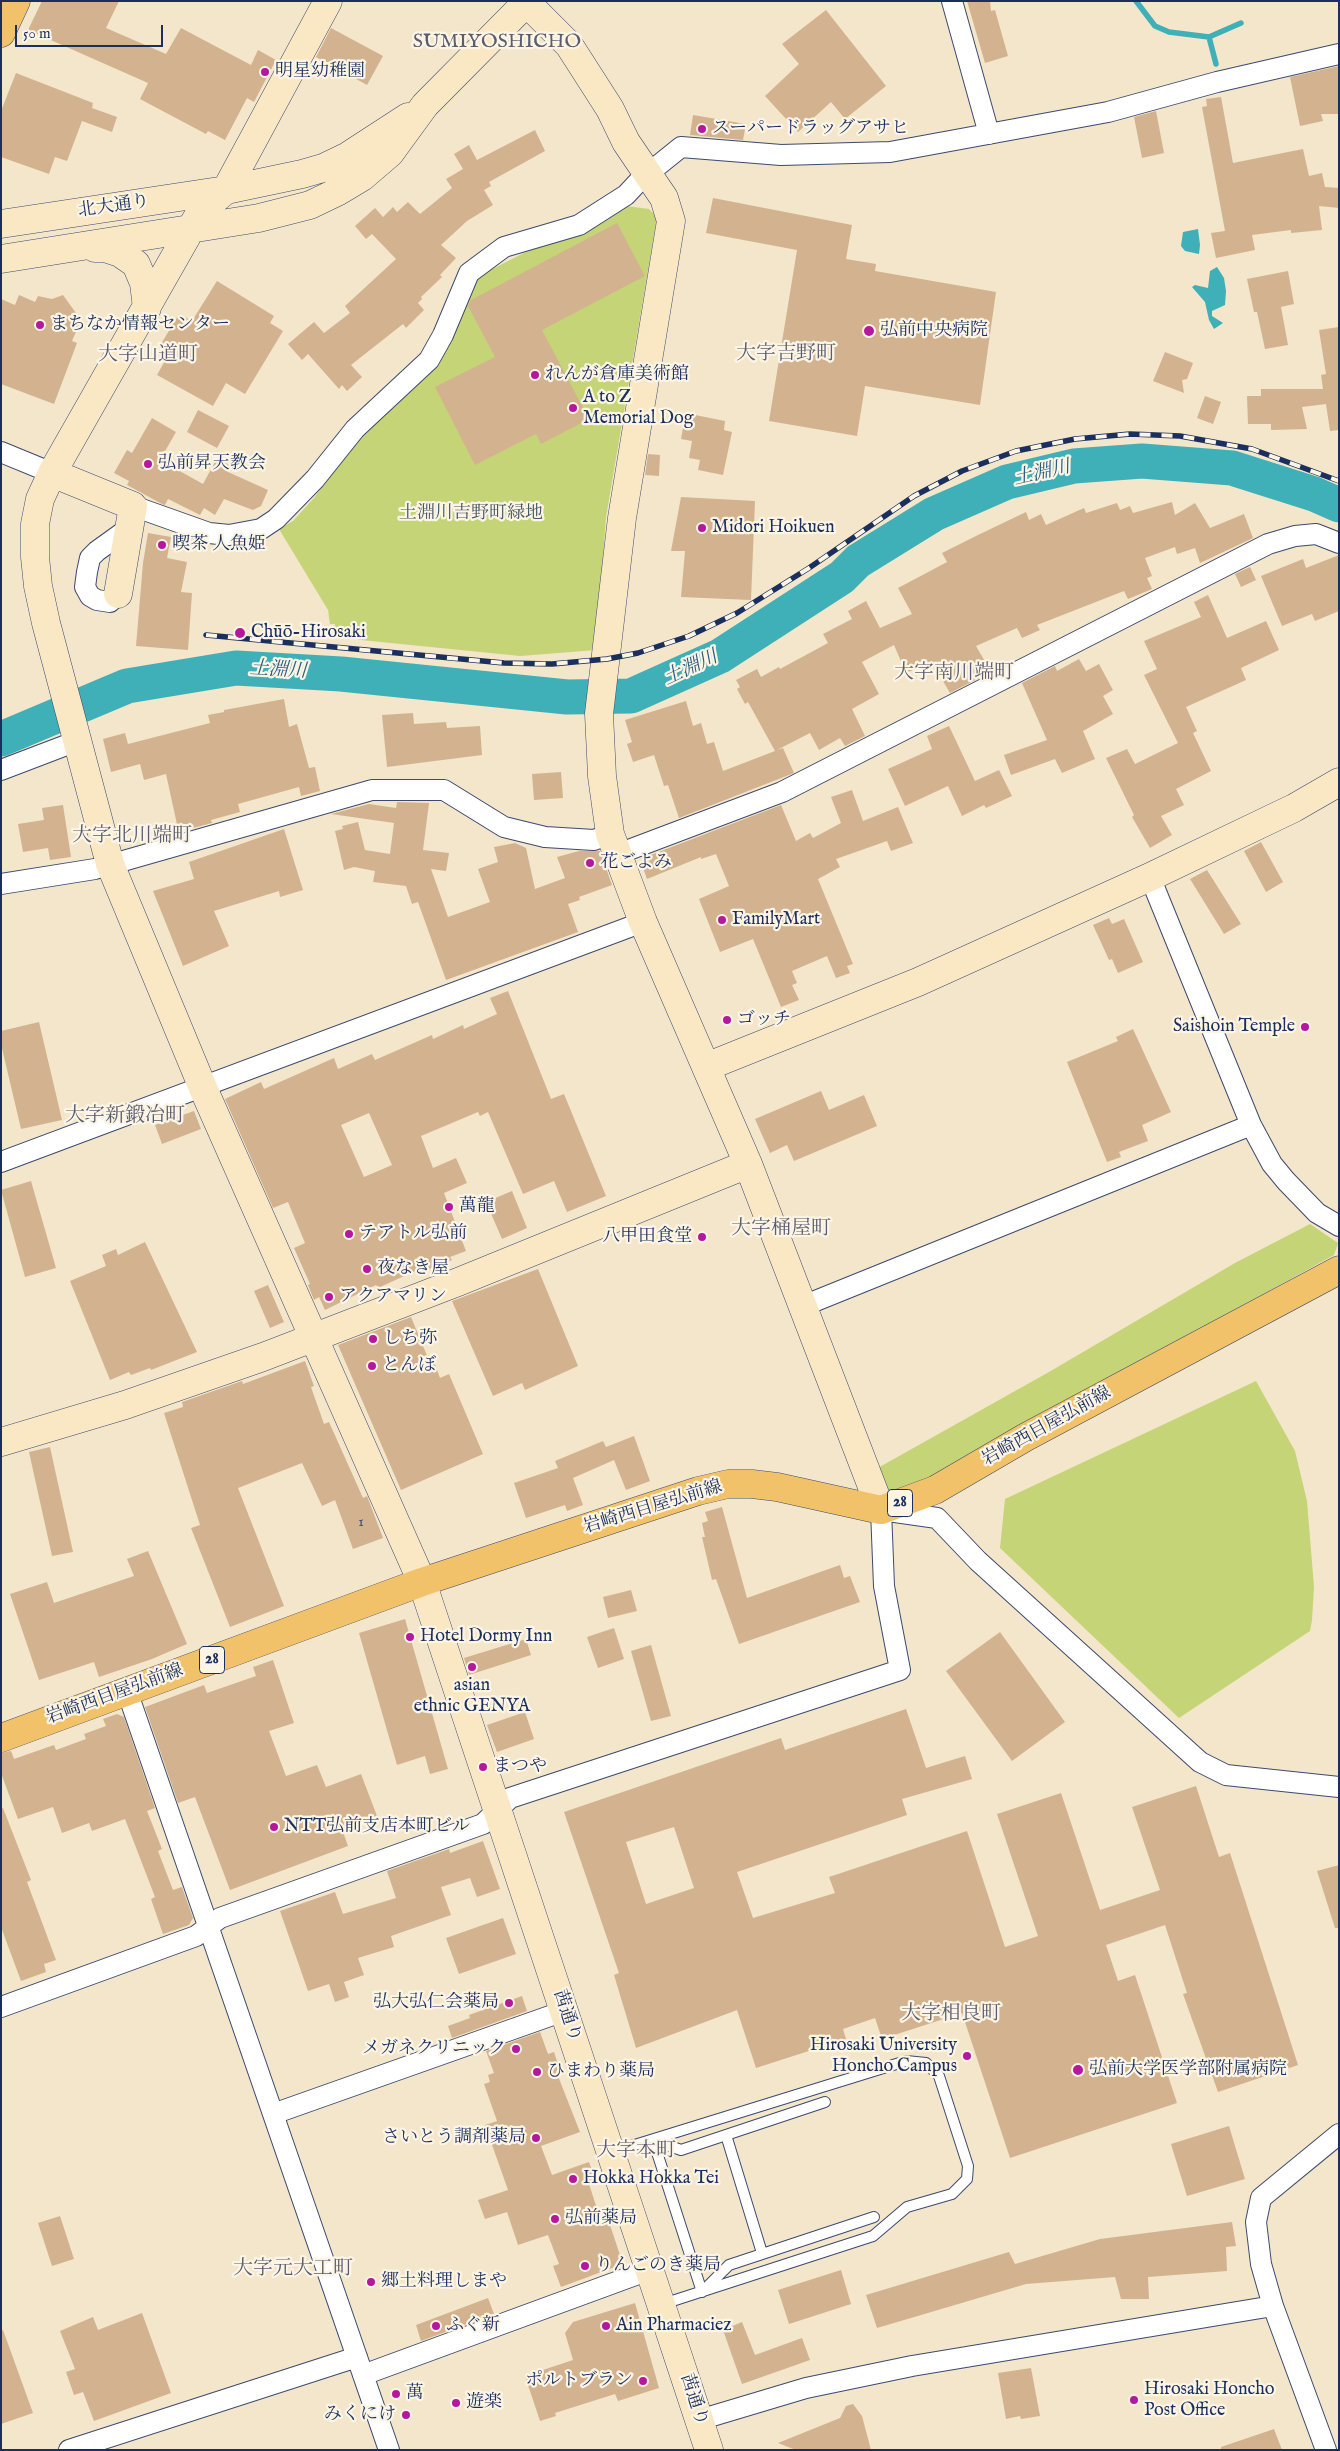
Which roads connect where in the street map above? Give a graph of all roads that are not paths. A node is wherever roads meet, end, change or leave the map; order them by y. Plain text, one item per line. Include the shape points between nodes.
1 (328, 1) edge
2 (952, 1) edge
3 (526, 2) edge
4 (1339, 54) edge
5 (425, 105) junction
6 (989, 134) junction
7 (648, 174) junction
8 (226, 190) junction
9 (1, 224) edge
10 (192, 230) junction
11 (76, 248) junction
12 (1, 259) edge
13 (147, 308) junction
14 (1, 452) edge
15 (52, 473) junction
16 (131, 517) junction
17 (1339, 543) edge
18 (118, 594) dead end
19 (76, 737) junction
20 (1, 770) edge
21 (1338, 784) edge
22 (614, 844) junction
23 (110, 864) junction
24 (1150, 877) junction
25 (1, 884) edge
26 (643, 922) junction
27 (706, 1067) junction
28 (203, 1088) junction
29 (1251, 1125) junction
30 (1, 1162) edge
31 (748, 1164) junction
32 (1339, 1226) edge
33 (1339, 1270) edge
34 (803, 1306) junction
35 (315, 1337) junction
36 (1, 1442) edge
37 (881, 1510) junction
38 (422, 1582) junction
39 (127, 1691) junction
40 (1, 1738) edge
41 (1339, 1788) edge
42 (498, 1812) junction
43 (208, 1926) junction
44 (1, 2007) edge
45 (564, 2011) junction
46 (825, 2102) dead end
47 (273, 2114) junction
48 (1339, 2134) edge
49 (726, 2135) junction
50 (653, 2140) junction
51 (611, 2153) junction
52 (874, 2217) dead end
53 (762, 2254) junction
54 (649, 2270) junction
55 (702, 2292) junction
56 (661, 2305) junction
57 (1273, 2306) junction
58 (360, 2366) junction
59 (699, 2420) junction
60 (69, 2450) edge
61 (389, 2450) edge
62 (709, 2450) edge
63 (1326, 2450) edge

1 - 8 street
2 - 6 street
3 - 5 street
3 - 7 street via 569,45
4 - 6 street via 1217,82 1108,112
5 - 8 street, 北大通り via 348,156 323,168
5 - 10 street, 北大通り via 390,153 362,177 337,192 310,205
6 - 7 street via 890,152 781,155 681,147
7 - 16 street via 626,195 579,225 504,247 469,273 429,360 355,429 315,479 276,519 261,529 229,535
7 - 22 street via 664,198 671,221 622,518 600,706 602,776
8 - 9 street, 北大通り
8 - 10 street, 茜通り via 201,211
10 - 11 street, 北大通り
10 - 13 street, 茜通り
11 - 12 street, 北大通り
11 - 13 street via 105,248 130,258 140,272
13 - 15 street, 茜通り
14 - 15 street
15 - 16 street
15 - 19 street, 茜通り via 40,499 35,524 35,557 46,624
16 - 18 street
17 - 22 street via 1316,534 1268,544 782,792
19 - 20 street
19 - 23 street, 茜通り
21 - 24 street
22 - 23 street via 545,837 504,827 444,790 372,790
22 - 26 street
23 - 25 street
23 - 28 street, 茜通り
24 - 27 street via 918,982
24 - 29 street
26 - 27 street
26 - 28 street
27 - 31 street
28 - 30 street
28 - 35 street, 茜通り
29 - 32 street via 1272,1164 1286,1182 1317,1213
29 - 34 street
31 - 34 street
31 - 35 street
33 - 37 main road, 岩崎西目屋弘前線 / 28 via 1026,1437 936,1490
34 - 37 street
35 - 36 street via 125,1404
35 - 38 street, 茜通り
37 - 38 main road, 岩崎西目屋弘前線 / 28 via 777,1487 728,1484 688,1494
37 - 41 street via 936,1518 978,1561 1200,1762 1226,1775
37 - 42 street via 884,1586 900,1670 510,1798
38 - 39 main road, 岩崎西目屋弘前線 / 28
38 - 42 street, 茜通り
39 - 40 main road, 岩崎西目屋弘前線 / 28
39 - 43 street
42 - 43 street via 483,1824 220,1918
42 - 45 street, 茜通り
43 - 44 street via 196,1936
43 - 47 street
45 - 47 street
45 - 51 street, 茜通り
46 - 49 lane
47 - 58 street
48 - 57 street via 1261,2198 1256,2222 1261,2264
49 - 50 lane via 681,2150
49 - 53 lane
50 - 51 lane
50 - 55 lane
50 - 55 lane via 906,2061 926,2063 939,2076 942,2085 968,2166 967,2179 952,2194 907,2207 874,2236
51 - 54 street, 茜通り
52 - 53 lane
53 - 55 lane via 729,2264
54 - 56 street, 茜通り
54 - 58 street
55 - 56 lane
56 - 59 street, 茜通り
57 - 59 street via 912,2366 806,2388
57 - 63 street
58 - 60 street
58 - 61 street
59 - 62 street, 茜通り

